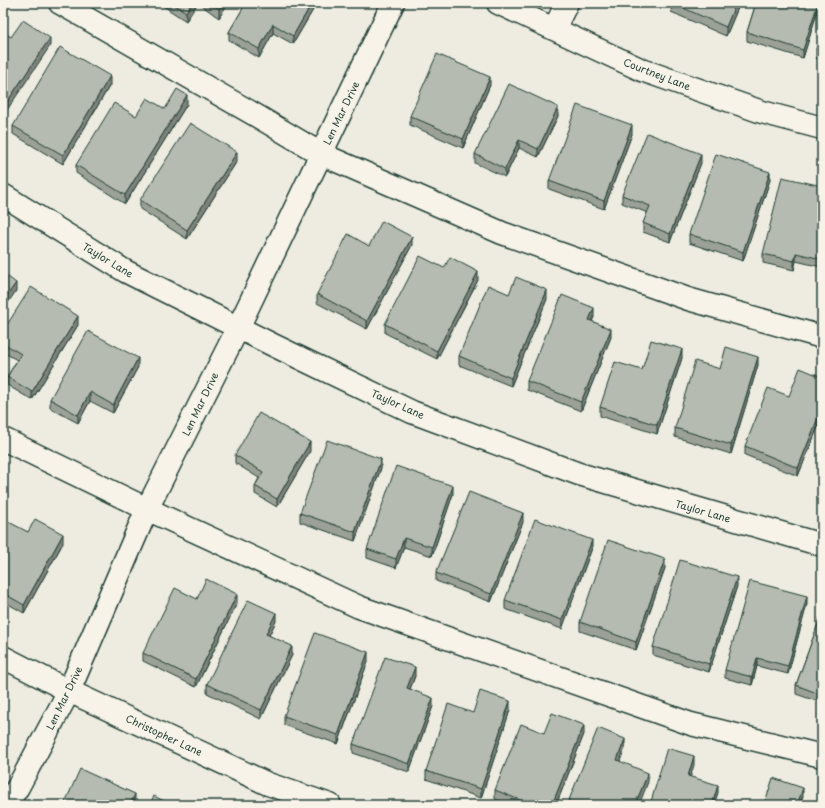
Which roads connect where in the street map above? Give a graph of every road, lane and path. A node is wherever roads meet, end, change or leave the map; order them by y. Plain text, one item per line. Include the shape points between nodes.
1 (60, 3) edge
2 (393, 3) edge
3 (498, 3) edge
4 (566, 3) edge
5 (554, 29) junction
6 (822, 128) edge
7 (321, 154) junction
8 (3, 195) edge
9 (238, 328) junction
10 (822, 337) edge
11 (3, 439) edge
12 (148, 509) junction
13 (822, 545) edge
14 (3, 657) edge
15 (69, 691) junction
16 (822, 756) edge
17 (6, 805) edge
18 (330, 805) edge

1 - 7 street
2 - 7 street, Len Mar Drive
3 - 5 street, Courtney Lane
4 - 5 street
5 - 6 street, Courtney Lane via 642,70 762,112
7 - 9 street, Len Mar Drive
7 - 10 street via 502,233 688,299
8 - 9 street, Taylor Lane via 125,271
9 - 12 street, Len Mar Drive
9 - 13 street, Taylor Lane via 412,412 579,474
11 - 12 street
12 - 15 street, Len Mar Drive
12 - 16 street via 359,607 691,724
14 - 15 street, Christopher Lane
15 - 17 street, Len Mar Drive
15 - 18 street, Christopher Lane via 268,784

